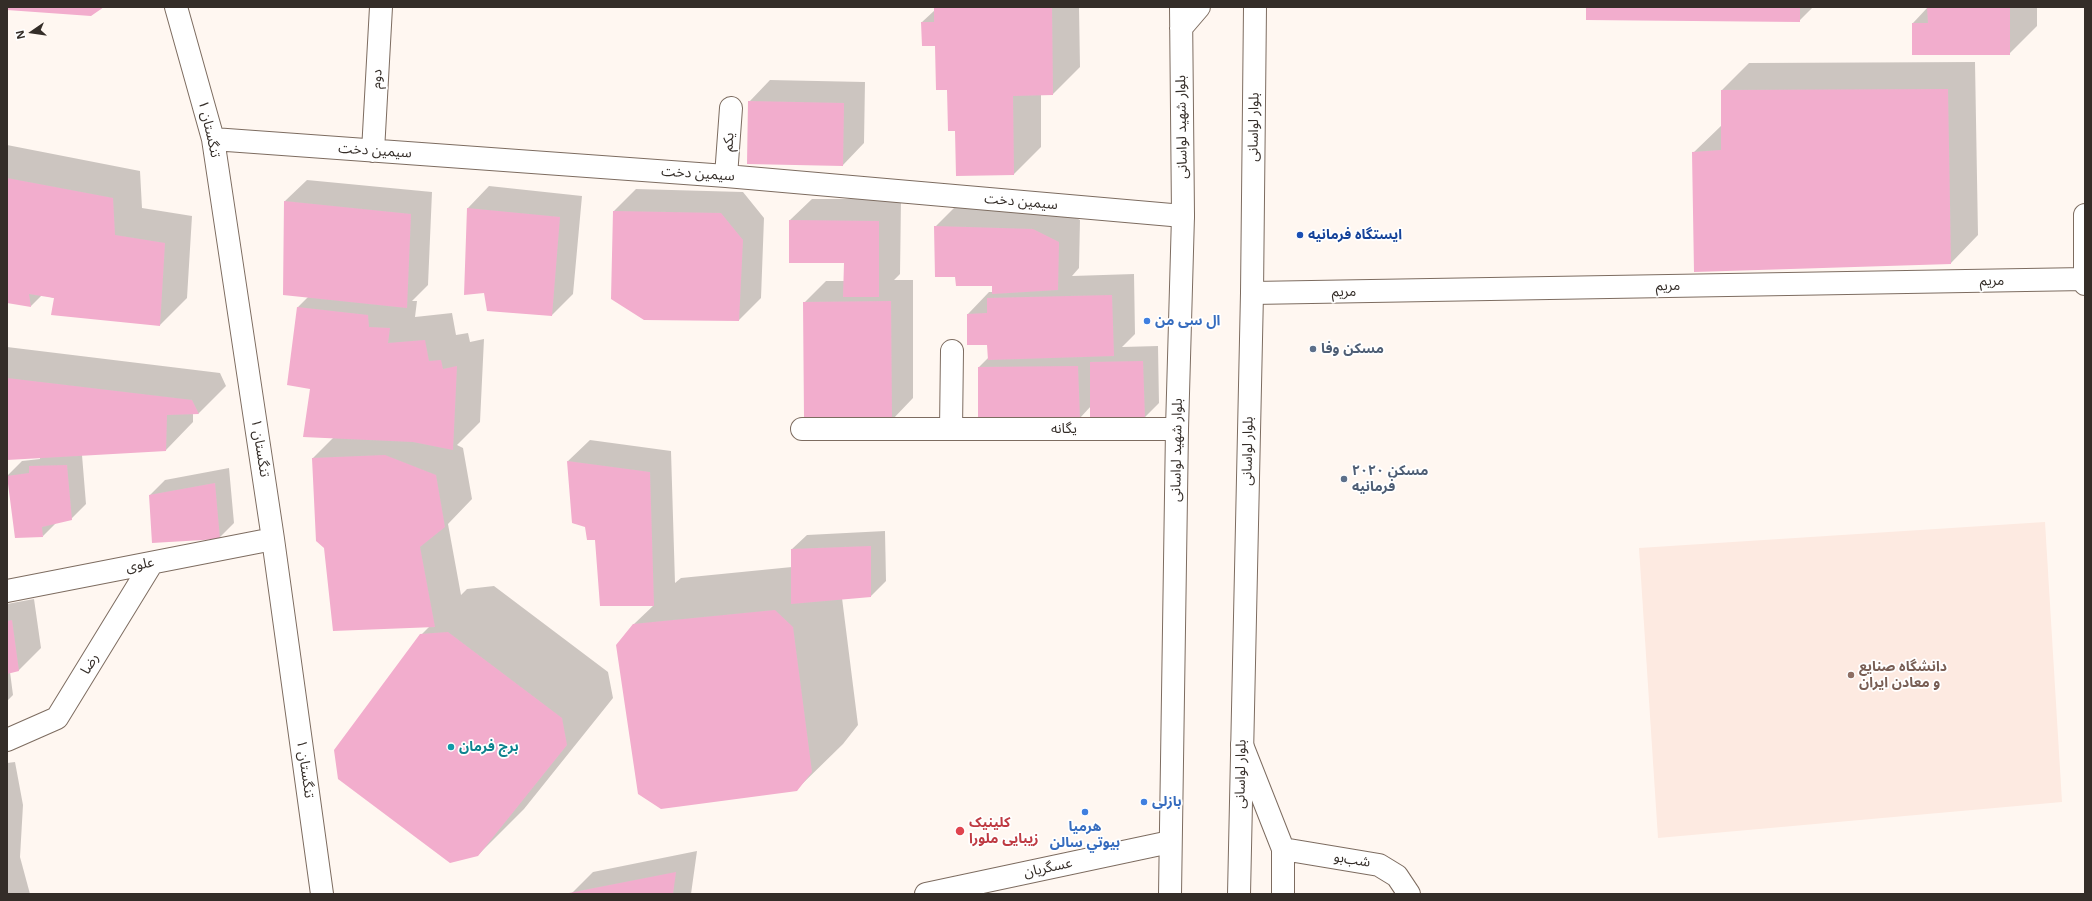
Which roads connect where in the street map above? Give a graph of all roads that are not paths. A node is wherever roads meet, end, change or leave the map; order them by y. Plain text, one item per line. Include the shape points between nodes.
1 (176, 7) edge
2 (381, 7) edge
3 (1199, 7) edge
4 (1242, 7) edge
5 (1181, 17) edge
6 (1255, 17) edge
7 (732, 108) dead end
8 (213, 139) junction
9 (373, 151) junction
10 (726, 176) junction
11 (2085, 215) edge
12 (1183, 216) junction
13 (2085, 279) edge
14 (2085, 284) edge
15 (1252, 293) junction
16 (952, 351) dead end
17 (802, 429) dead end
18 (951, 429) junction
19 (1177, 429) junction
20 (274, 539) junction
21 (152, 563) junction
22 (7, 591) edge
23 (7, 740) edge
24 (1242, 743) junction
25 (1170, 842) junction
26 (1283, 849) junction
27 (322, 894) edge
28 (929, 894) edge
29 (1170, 894) edge
30 (1239, 894) edge
31 (1283, 894) edge
32 (1409, 894) edge

1 - 8 street, تنگستان ۱
2 - 9 street, دوم
3 - 5 street
4 - 6 street
5 - 12 street, بلوار شهید لواسانی
6 - 15 street, بلوار لواسانی
7 - 10 street, یکم
8 - 9 street, سیمین دخت
8 - 20 street, تنگستان ۱
9 - 10 street, سیمین دخت
10 - 12 street, سیمین دخت
11 - 13 street
12 - 19 street, بلوار شهید لواسانی
13 - 14 street
13 - 15 street, مریم
15 - 24 street, بلوار لواسانی
16 - 18 street
17 - 18 street, یگانه
18 - 19 street, یگانه
19 - 25 street, بلوار شهید لواسانی
20 - 21 street, علوی
20 - 27 street, تنگستان ۱
21 - 22 street, علوی
21 - 23 street, رضا via 57,718
24 - 26 street
24 - 30 street, بلوار لواسانی
25 - 28 street, عسگریان
25 - 29 street, بلوار شهید لواسانی
26 - 31 street
26 - 32 street, شب‌بو via 1379,864 1397,876

